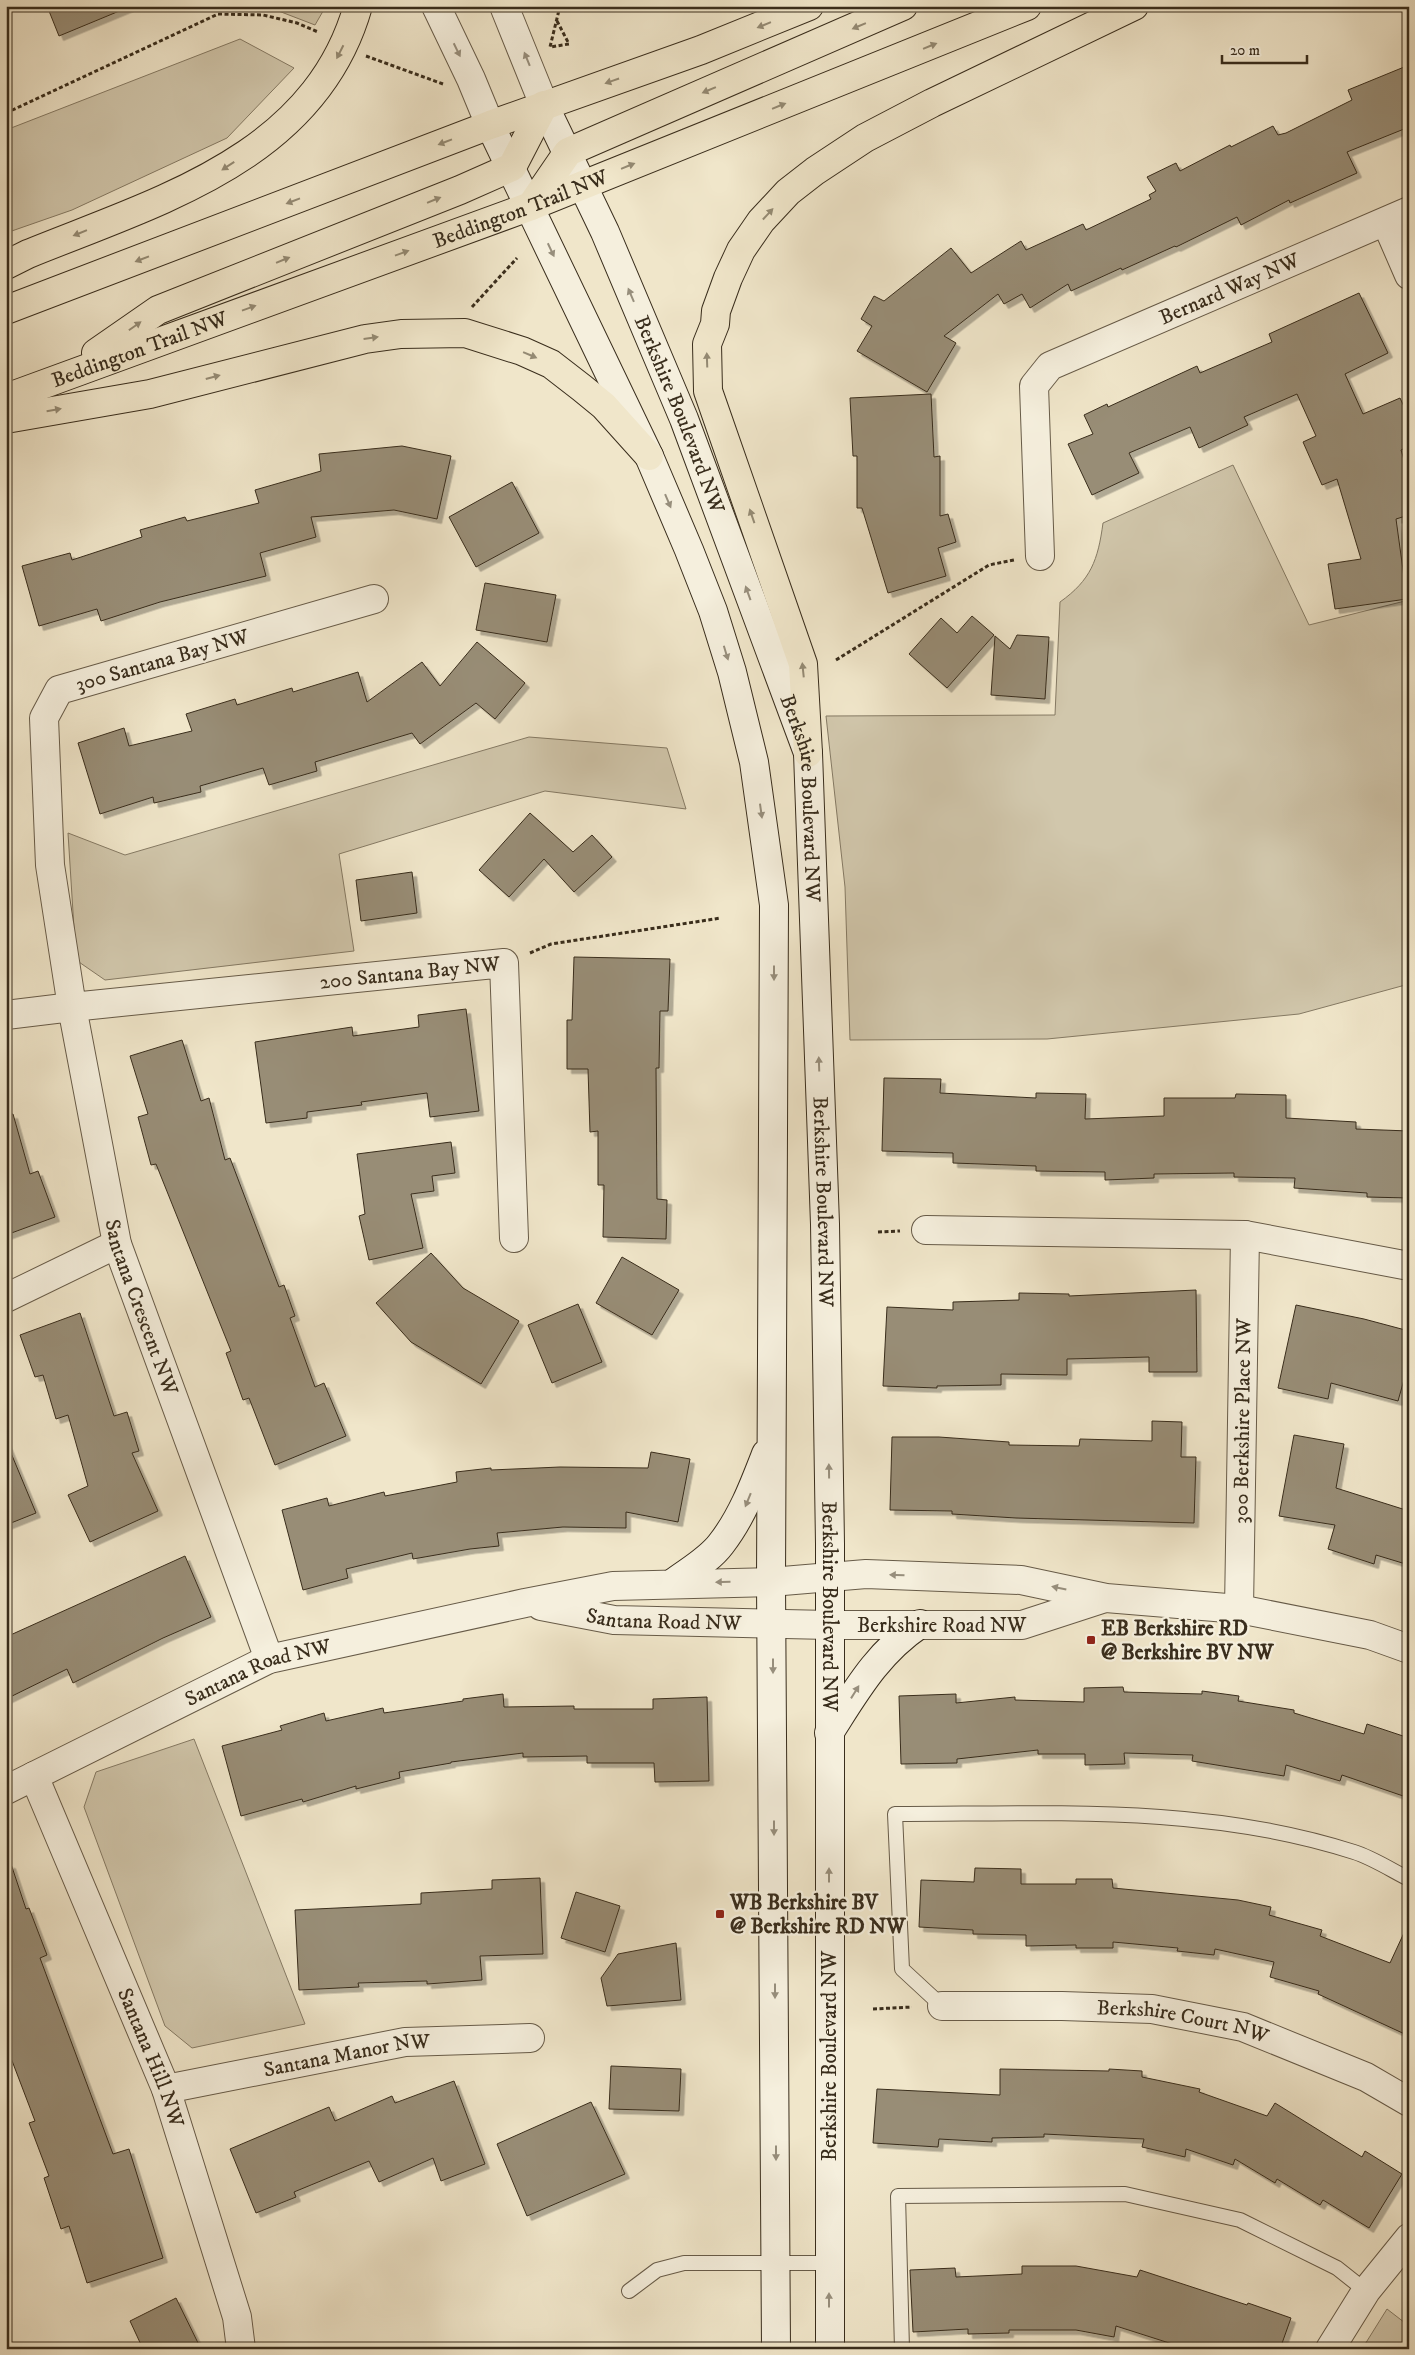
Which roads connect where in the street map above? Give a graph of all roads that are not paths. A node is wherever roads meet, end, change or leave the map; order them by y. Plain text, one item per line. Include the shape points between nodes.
1 (358, 6) edge
2 (436, 6) edge
3 (504, 6) edge
4 (809, 6) edge
5 (903, 6) edge
6 (1027, 6) edge
7 (1134, 6) edge
8 (544, 105) junction
9 (490, 125) junction
10 (568, 152) junction
11 (512, 167) junction
12 (582, 184) junction
13 (531, 206) junction
14 (1397, 217) edge
15 (6, 265) edge
16 (1409, 275) edge
17 (6, 310) edge
18 (66, 374) junction
19 (6, 398) edge
20 (6, 419) edge
21 (649, 456) junction
22 (1040, 556) road end
23 (374, 599) dead end
24 (808, 753) junction
25 (72, 1007) junction
26 (6, 1015) edge
27 (926, 1230) dead end
28 (1245, 1235) junction
29 (514, 1238) dead end
30 (117, 1244) junction
31 (1409, 1266) edge
32 (6, 1298) edge
33 (772, 1438) junction
34 (830, 1577) junction
35 (771, 1582) junction
36 (673, 1583) junction
37 (1106, 1598) junction
38 (525, 1603) junction
39 (1239, 1608) junction
40 (773, 1624) junction
41 (920, 1624) junction
42 (829, 1625) junction
43 (1409, 1649) edge
44 (269, 1659) junction
45 (829, 1733) junction
46 (34, 1776) junction
47 (6, 1790) edge
48 (1409, 1879) edge
49 (942, 2006) joint
50 (530, 2038) dead end
51 (166, 2089) junction
52 (1409, 2102) edge
53 (1409, 2238) edge
54 (776, 2262) junction
55 (829, 2263) junction
56 (629, 2291) dead end
57 (1366, 2291) junction
58 (241, 2349) edge
59 (776, 2349) edge
60 (830, 2349) edge
61 (902, 2349) edge
62 (1330, 2349) edge

1 -> 15 main road via 348,36 322,83 301,109 246,155 213,176 175,194
2 -> 9 street, Berkshire Boulevard NW
8 -> 3 street, Berkshire Boulevard NW
4 -> 8 main road via 701,50
5 -> 10 main road
12 -> 6 main road, Beddington Trail NW
24 -> 7 main road via 803,664 708,391 706,344 728,278 741,250 761,221 788,192 815,171 865,138 932,102
8 - 9 main road
8 - 10 street, Berkshire Boulevard NW
8 - 11 main road
9 - 11 street, Berkshire Boulevard NW
9 -> 17 main road
10 - 12 street, Berkshire Boulevard NW
10 - 13 main road
11 - 13 street, Berkshire Boulevard NW
18 -> 11 main road via 158,310
12 - 13 main road, Beddington Trail NW
24 -> 12 street, Berkshire Boulevard NW via 684,419
18 -> 13 main road, Beddington Trail NW
13 -> 21 street, Berkshire Boulevard NW
14 - 16 street
14 - 22 street, Bernard Way NW via 1050,366 1034,386
18 - 19 main road, Beddington Trail NW
20 -> 21 main road via 150,394 364,339 401,334 465,333 551,364 604,406
21 -> 33 street, Berkshire Boulevard NW via 693,558 732,672 754,762 774,905
23 - 25 street, 300 Santana Bay NW via 59,690 44,718 50,865
34 -> 24 street, Berkshire Boulevard NW via 825,1224
25 - 26 street
25 - 29 street, 200 Santana Bay NW via 504,964
25 - 30 street, Santana Crescent NW
27 - 28 street
28 - 31 street
28 - 39 street, 300 Berkshire Place NW
30 - 32 street
30 - 44 street, Santana Crescent NW
33 - 35 street, Berkshire Boulevard NW
33 -> 36 street via 745,1507 721,1545
34 - 35 street, Berkshire Road NW
37 -> 34 street, Berkshire Road NW via 1022,1580 866,1574
34 - 42 street, Berkshire Boulevard NW
35 -> 36 street, Santana Road NW
35 - 40 street, Berkshire Boulevard NW
36 - 38 street, Santana Road NW via 613,1586
37 - 39 street, Berkshire Road NW
37 - 41 street, Berkshire Road NW via 1022,1625
38 - 40 street, Santana Road NW via 614,1620
38 - 44 street, Santana Road NW
39 - 43 street, Berkshire Road NW via 1370,1635
40 - 42 street, Berkshire Road NW
40 -> 54 street, Berkshire Boulevard NW
41 - 42 street, Berkshire Road NW
45 -> 41 street via 867,1673 899,1638
42 - 45 street, Berkshire Boulevard NW
44 - 46 street, Santana Road NW
55 -> 45 street, Berkshire Boulevard NW
46 - 47 street, Santana Road NW
46 - 51 street, Santana Hill NW
48 - 49 lane via 1356,1853 1260,1828 1147,1814 895,1814 902,1969
49 - 52 street, Berkshire Court NW via 1152,2009 1243,2026 1366,2077
50 - 51 street, Santana Manor NW via 405,2042
51 - 58 street, Santana Hill NW via 237,2317
53 - 57 street
54 - 55 lane
54 - 56 lane via 684,2263 657,2270
54 - 59 street, Berkshire Boulevard NW
60 -> 55 street, Berkshire Boulevard NW
57 - 61 lane via 1337,2268 1240,2220 1126,2194 898,2196
57 - 62 street

